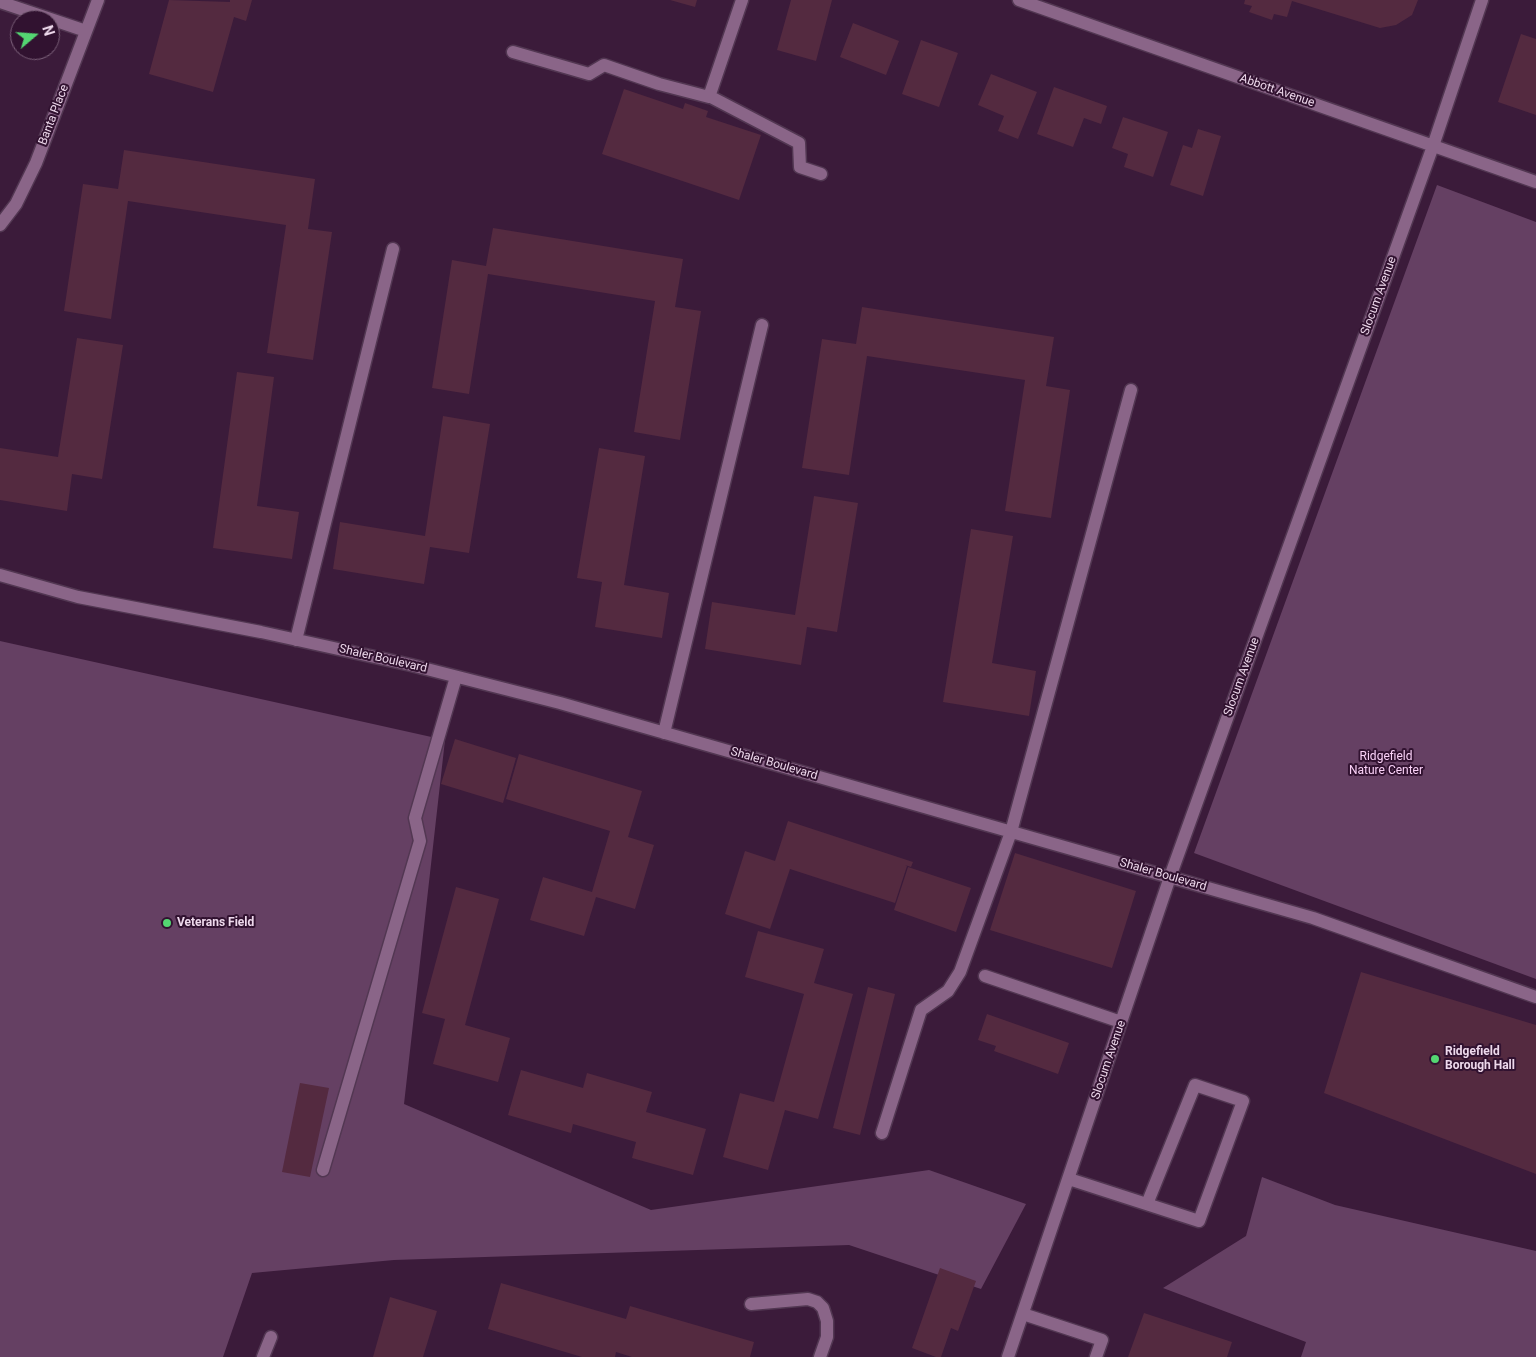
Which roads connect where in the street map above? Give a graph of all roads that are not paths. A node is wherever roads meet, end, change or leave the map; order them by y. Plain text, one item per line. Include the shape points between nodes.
1 (98, 0) edge
2 (742, 0) edge
3 (1018, 0) edge
4 (1482, 0) edge
5 (0, 2) edge
6 (86, 32) junction
7 (513, 52) dead end
8 (709, 96) junction
9 (1434, 146) junction
10 (821, 174) dead end
11 (1536, 182) edge
12 (0, 225) edge
13 (393, 249) dead end
14 (762, 325) dead end
15 (1131, 390) dead end
16 (0, 575) edge
17 (296, 640) junction
18 (456, 677) junction
19 (664, 733) junction
20 (1010, 832) junction
21 (1170, 877) junction
22 (985, 976) dead end
23 (1536, 997) edge
24 (1121, 1022) junction
25 (882, 1133) dead end
26 (323, 1170) dead end
27 (1069, 1179) junction
28 (1147, 1204) junction
29 (751, 1304) dead end
30 (1023, 1314) junction
31 (271, 1336) dead end
32 (263, 1357) edge
33 (820, 1357) edge
34 (1008, 1357) edge
35 (1096, 1357) edge

1 - 6 street, Banta Place
2 - 8 street
3 - 9 street, Abbott Avenue
4 - 9 street, Slocum Avenue
5 - 6 street
6 - 12 street, Banta Place via 36,163 16,204
7 - 8 street via 589,74 604,65 659,84
8 - 10 street via 799,143 800,166
9 - 11 street, Abbott Avenue
9 - 21 street, Slocum Avenue
13 - 17 street
14 - 19 street
15 - 20 street
16 - 17 street, Shaler Boulevard via 78,597
17 - 18 street, Shaler Boulevard
18 - 19 street, Shaler Boulevard
18 - 26 street via 415,818 420,841
19 - 20 street, Shaler Boulevard
20 - 21 street, Shaler Boulevard
20 - 25 street via 960,972 948,990 921,1010
21 - 23 street, Shaler Boulevard via 1313,918
21 - 24 street, Slocum Avenue
22 - 24 street
24 - 27 street, Slocum Avenue
27 - 28 street
27 - 30 street, Slocum Avenue
28 - 28 street via 1200,1221 1243,1101 1195,1085
29 - 33 street via 808,1299 817,1302 823,1308 827,1321
30 - 34 street, Slocum Avenue
30 - 35 street via 1102,1340
31 - 32 street

